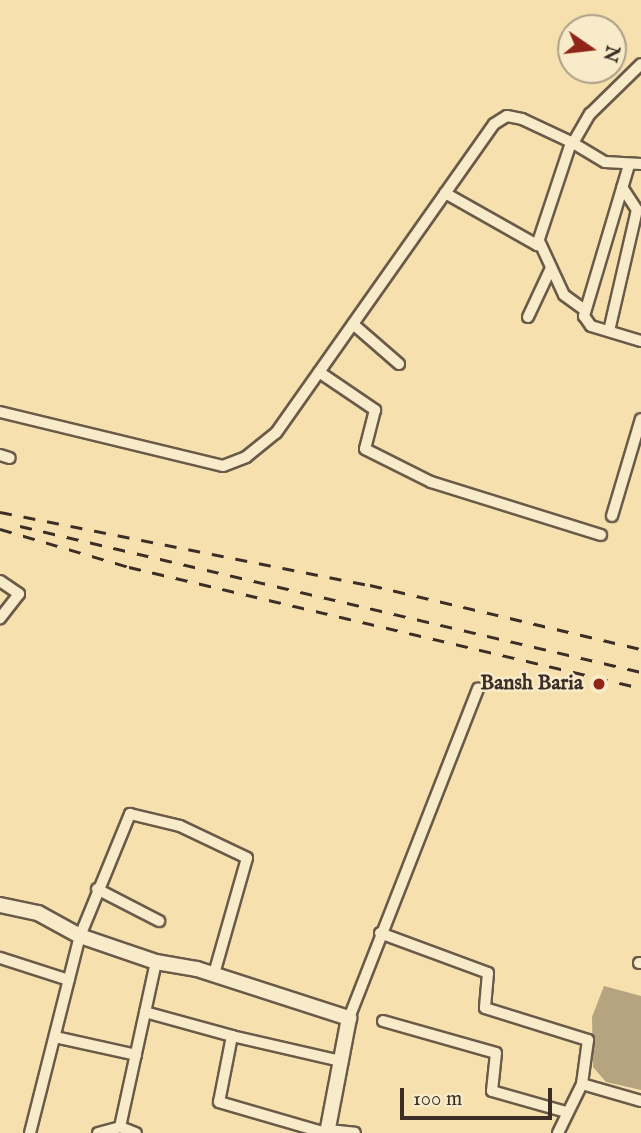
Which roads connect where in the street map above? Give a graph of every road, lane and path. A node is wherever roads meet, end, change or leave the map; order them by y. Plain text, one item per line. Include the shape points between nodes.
1 (641, 64) edge
2 (572, 143) junction
3 (635, 164) edge
4 (622, 187) junction
5 (445, 193) junction
6 (540, 243) junction
7 (551, 268) junction
8 (585, 310) junction
9 (528, 317) dead end
10 (353, 324) junction
11 (609, 331) junction
12 (641, 341) edge
13 (400, 364) dead end
14 (319, 372) junction
15 (0, 412) edge
16 (641, 419) edge
17 (612, 516) dead end
18 (601, 535) dead end
19 (0, 581) edge
20 (0, 618) edge
21 (478, 688) dead end
22 (97, 888) junction
23 (0, 905) edge
24 (159, 921) dead end
25 (380, 933) junction
26 (80, 936) junction
27 (0, 958) edge
28 (156, 962) junction
29 (214, 974) junction
30 (69, 980) junction
31 (145, 1012) junction
32 (349, 1018) junction
33 (383, 1021) dead end
34 (232, 1036) junction
35 (55, 1037) junction
36 (136, 1055) junction
37 (341, 1061) junction
38 (582, 1084) junction
39 (641, 1101) edge
40 (566, 1112) junction
41 (120, 1127) junction
42 (327, 1132) edge
43 (30, 1133) edge
44 (98, 1133) edge
45 (136, 1133) edge
46 (355, 1133) edge
47 (558, 1133) edge

1 - 2 street via 590,114
2 - 3 street via 605,162
2 - 5 street via 522,119 501,118
2 - 6 street
3 - 4 street
4 - 8 street
4 - 11 street via 637,210
5 - 6 street via 527,245
5 - 10 street
6 - 7 street
7 - 8 street via 564,295
7 - 9 street
8 - 11 street via 586,323
10 - 13 street
10 - 14 street
11 - 12 street
14 - 15 street via 264,445 223,466
14 - 18 street via 375,410 365,449 431,482
16 - 17 street
19 - 20 street via 19,594
21 - 25 street
22 - 24 street
22 - 26 street
22 - 29 street via 133,813 190,830 247,858
23 - 26 street via 38,913
25 - 32 street
25 - 38 street via 488,972 485,1008 588,1040
26 - 28 street
26 - 30 street
27 - 30 street
28 - 29 street
28 - 31 street
29 - 32 street
30 - 35 street
31 - 34 street
31 - 36 street
32 - 37 street
33 - 40 street via 496,1053 492,1091
34 - 37 street
34 - 42 street via 219,1102
35 - 36 street
35 - 43 street
36 - 41 street
37 - 42 street
38 - 39 street
38 - 40 street
40 - 47 street
41 - 44 street
41 - 45 street
42 - 46 street

